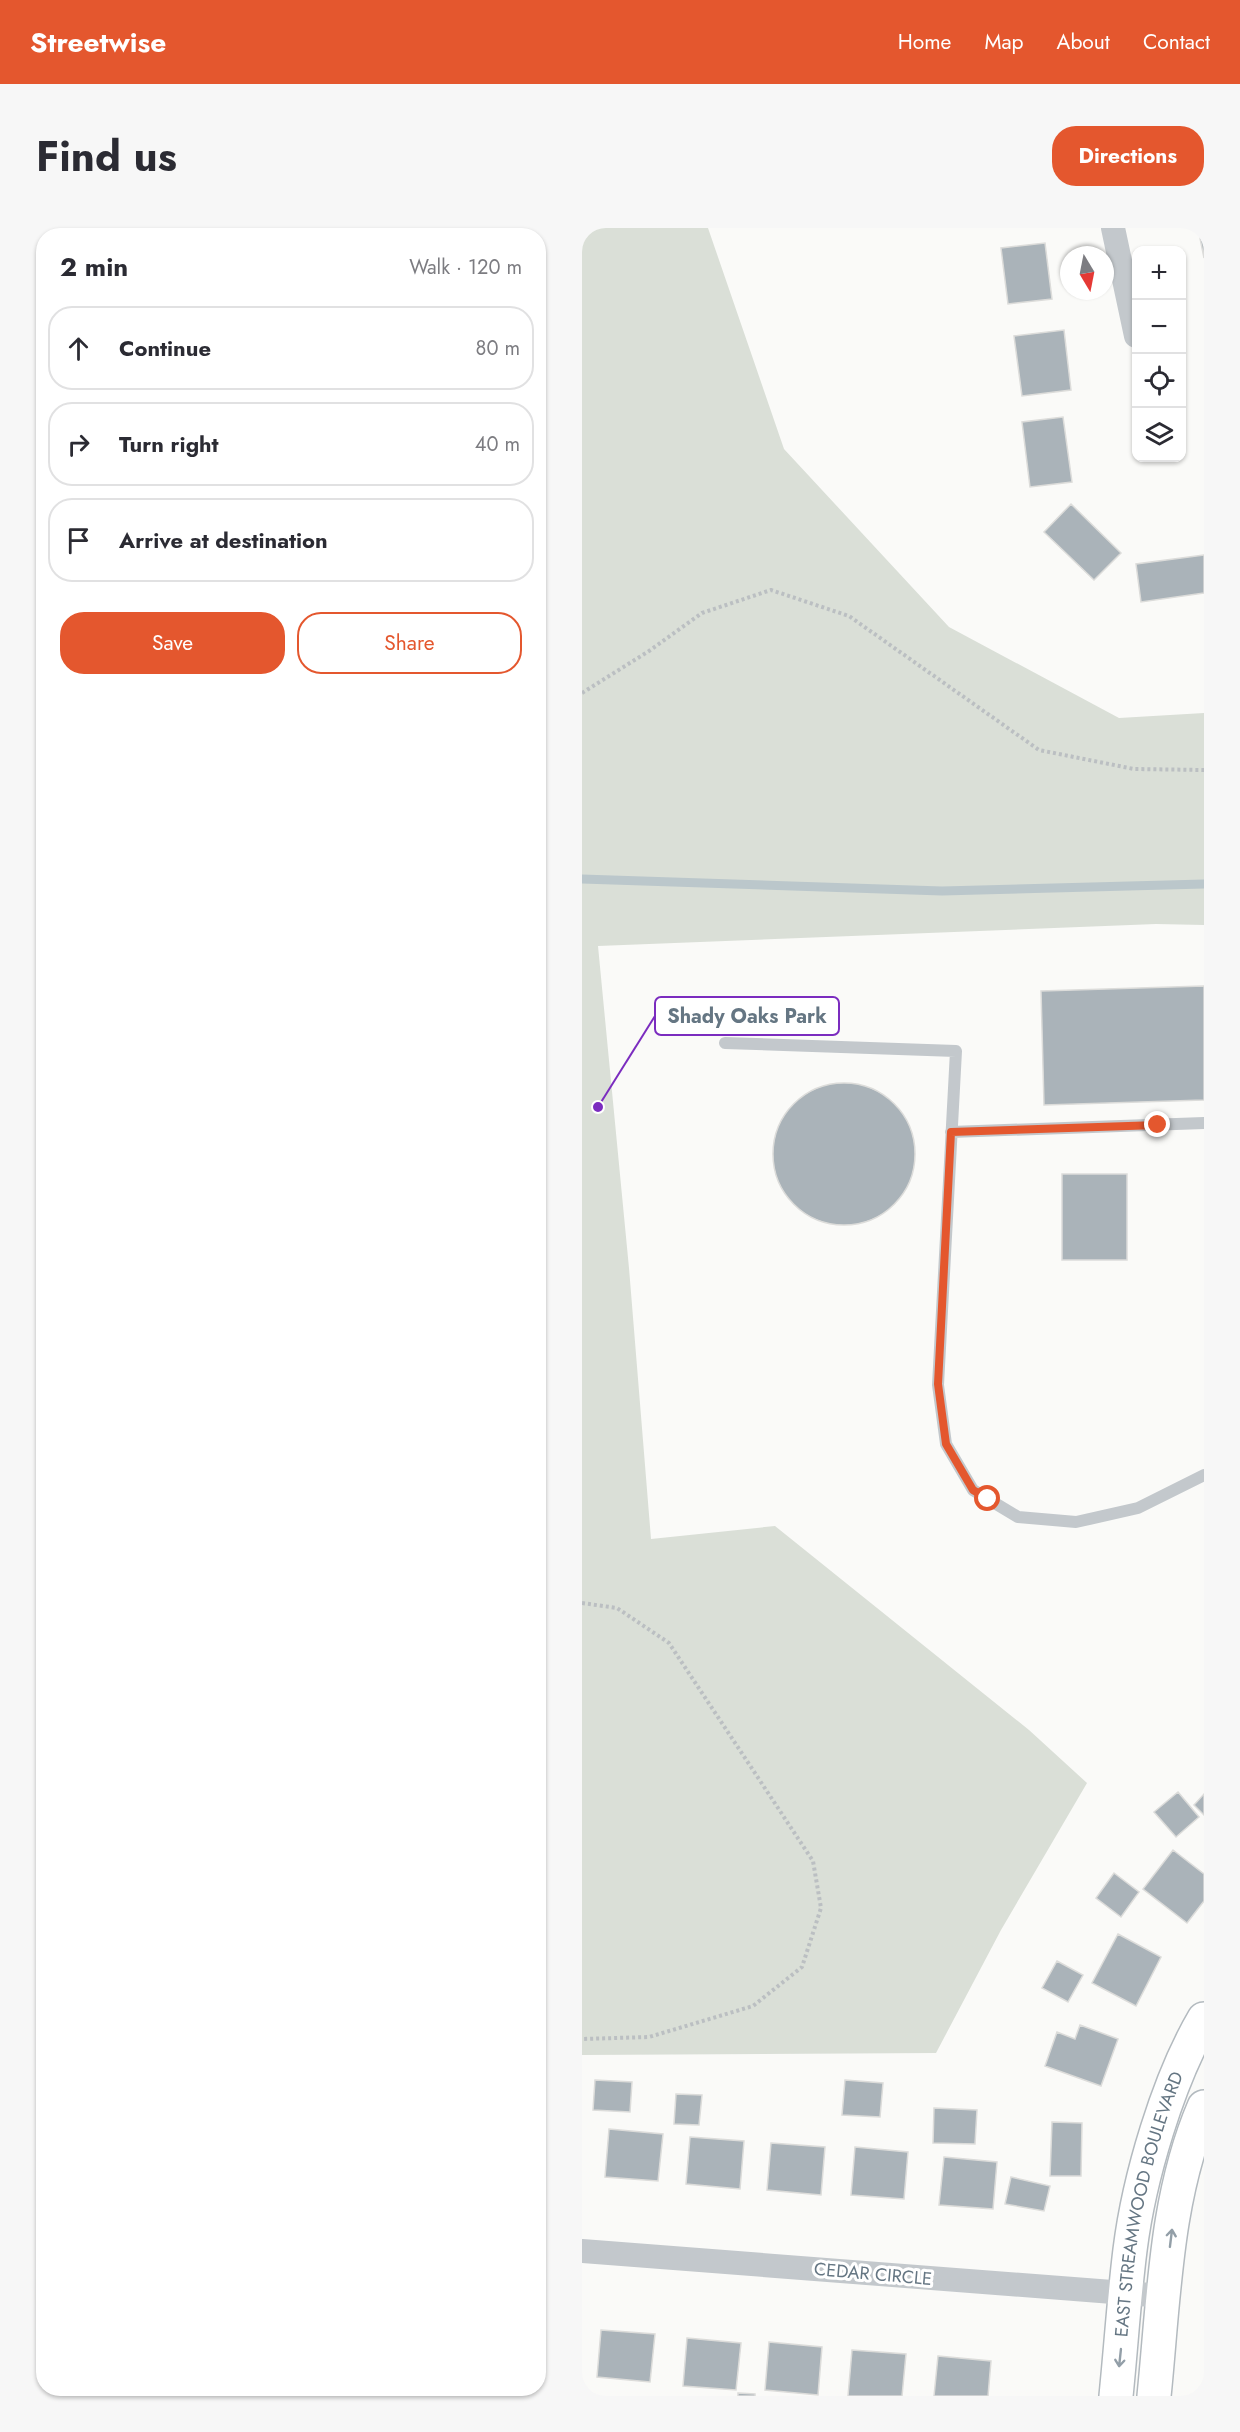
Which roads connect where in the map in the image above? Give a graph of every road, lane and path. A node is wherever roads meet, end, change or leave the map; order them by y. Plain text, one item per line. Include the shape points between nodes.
1 (1113, 228) edge
2 (1132, 314) edge
3 (582, 693) edge
4 (1204, 770) edge
5 (725, 1043) dead end
6 (1204, 1123) edge
7 (951, 1132) junction
8 (1204, 1475) edge
9 (582, 1603) edge
10 (1204, 2019) edge
11 (582, 2039) edge
12 (1204, 2107) edge
13 (582, 2250) edge
14 (1126, 2294) junction
15 (1164, 2296) junction
16 (1116, 2396) edge
17 (1154, 2396) edge

1 - 2 street
3 - 4 path via 702,613 771,590 849,616 1039,750 1134,768
5 - 7 lane via 956,1051
6 - 7 lane
7 - 8 lane via 938,1384 946,1444 973,1490 1018,1517 1076,1522 1138,1508
9 - 11 path via 617,1608 669,1643 813,1861 821,1908 802,1966 753,2006 649,2037
10 - 14 street, EAST STREAMWOOD BOULEVARD via 1173,2085 1146,2172
15 -> 12 street, EAST STREAMWOOD BOULEVARD via 1175,2198
13 - 14 street, CEDAR CIRCLE
14 - 15 street, CEDAR CIRCLE
14 -> 16 street, EAST STREAMWOOD BOULEVARD
15 - 17 street, EAST STREAMWOOD BOULEVARD

